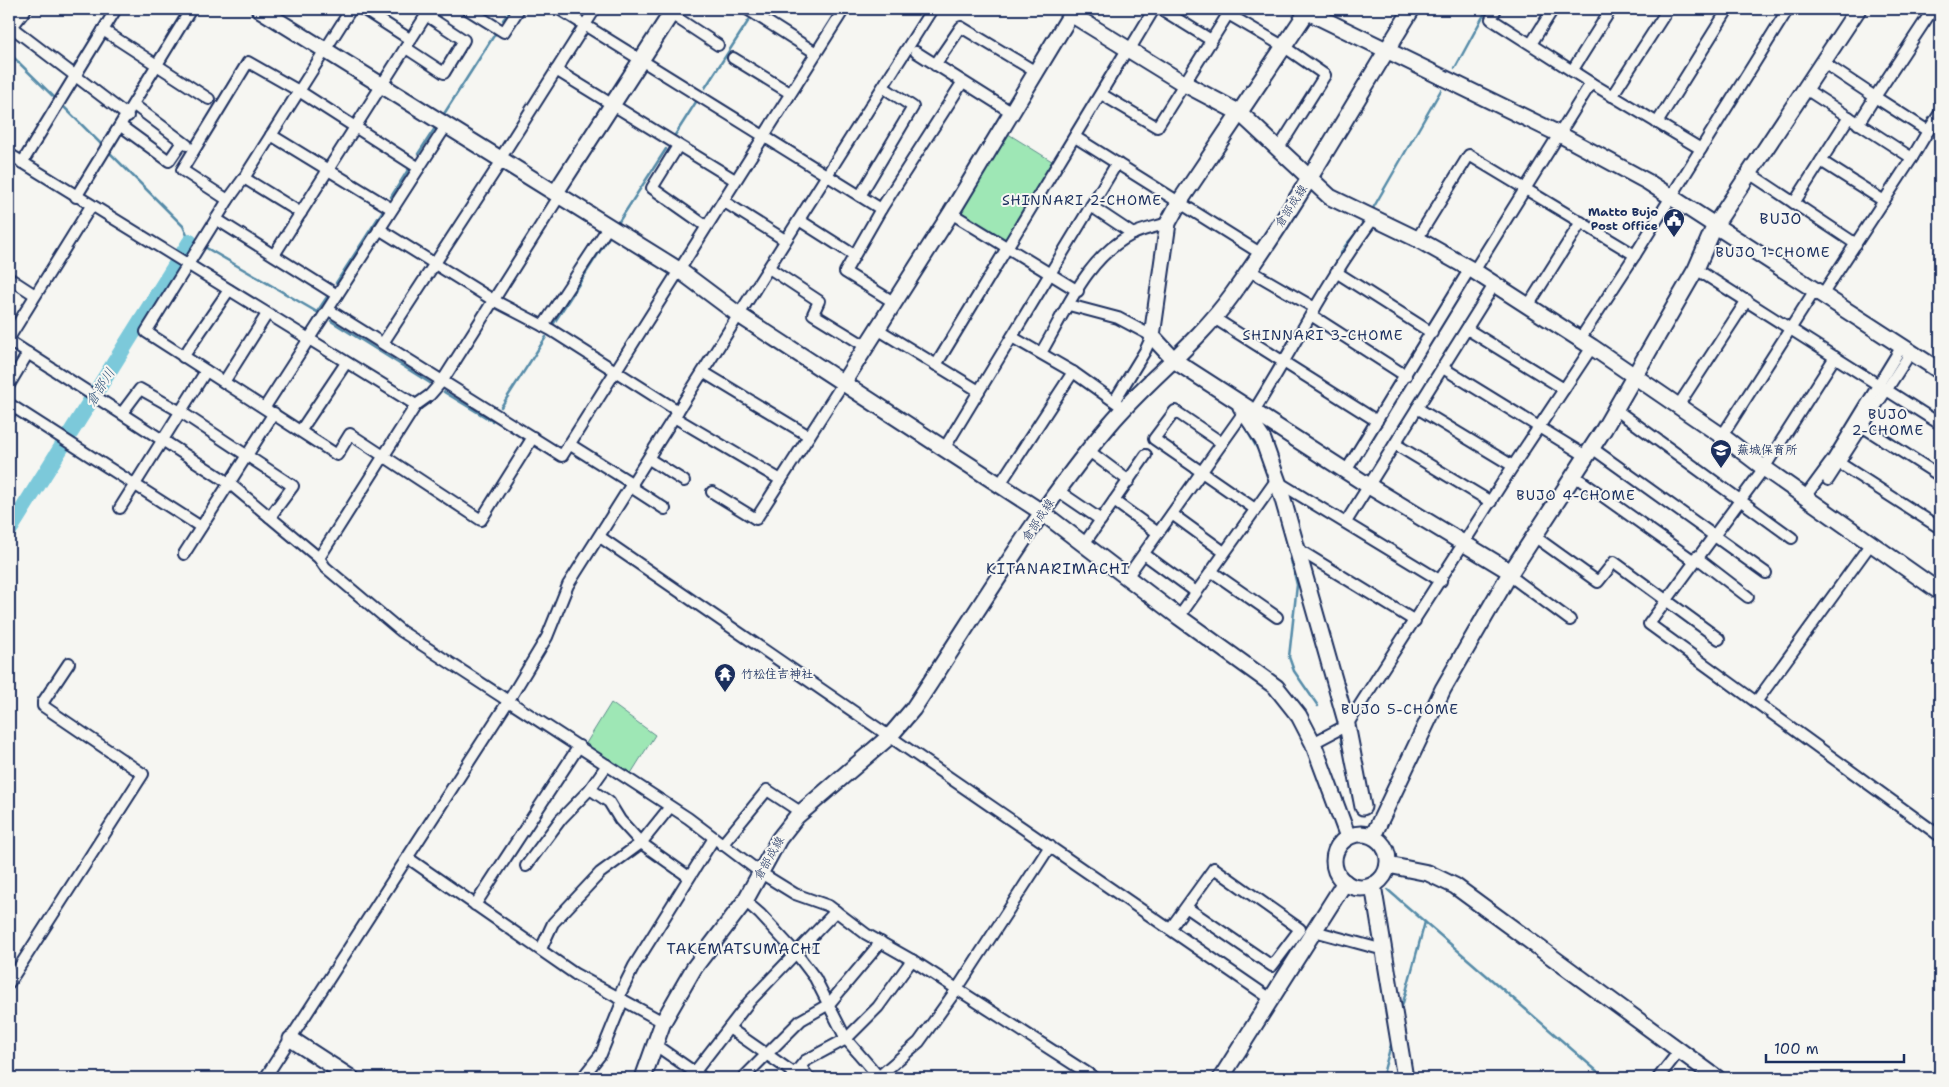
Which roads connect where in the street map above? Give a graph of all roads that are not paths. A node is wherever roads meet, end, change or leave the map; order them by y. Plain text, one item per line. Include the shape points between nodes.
1 (22, 9) edge
2 (116, 9) edge
3 (191, 9) edge
4 (259, 9) edge
5 (351, 9) edge
6 (363, 9) edge
7 (467, 9) edge
8 (519, 9) edge
9 (559, 9) edge
10 (595, 9) edge
11 (747, 9) edge
12 (844, 9) edge
13 (932, 9) edge
14 (1154, 9) edge
15 (1162, 9) edge
16 (1412, 9) edge
17 (1496, 9) edge
18 (1553, 9) edge
19 (1611, 9) edge
20 (1668, 9) edge
21 (1728, 9) edge
22 (1788, 9) edge
23 (1858, 9) edge
24 (1933, 9) edge
25 (1306, 10) edge
26 (672, 11) edge
27 (1073, 11) edge
28 (428, 12) edge
29 (1230, 12) edge
30 (585, 25) junction
31 (10, 27) edge
32 (103, 30) junction
33 (1211, 40) junction
34 (408, 44) junction
35 (1531, 44) junction
36 (718, 45) dead end
37 (1283, 46) junction
38 (324, 49) junction
39 (1129, 49) junction
40 (1386, 51) junction
41 (916, 52) dead end
42 (816, 53) junction
43 (640, 57) junction
44 (733, 58) dead end
45 (1824, 63) junction
46 (935, 65) junction
47 (157, 66) junction
48 (556, 70) junction
49 (1572, 70) junction
50 (1036, 72) junction
51 (76, 76) junction
52 (962, 82) junction
53 (1183, 83) junction
54 (1591, 83) junction
55 (382, 85) junction
56 (883, 87) junction
57 (1804, 88) junction
58 (299, 91) junction
59 (790, 92) junction
60 (1101, 94) junction
61 (1612, 96) junction
62 (1875, 97) junction
63 (209, 99) dead end
64 (134, 105) junction
65 (610, 105) junction
66 (1011, 112) junction
67 (1240, 113) junction
68 (1940, 113) edge
69 (128, 116) junction
70 (1849, 117) junction
71 (1657, 123) junction
72 (1858, 124) junction
73 (121, 126) junction
74 (446, 126) junction
75 (356, 128) junction
76 (1928, 131) junction
77 (762, 134) junction
78 (1559, 134) junction
79 (271, 135) junction
80 (1075, 137) junction
81 (182, 142) junction
82 (678, 146) junction
83 (1279, 148) junction
84 (1702, 148) junction
85 (195, 149) junction
86 (9, 154) edge
87 (1912, 158) junction
88 (500, 159) junction
89 (1821, 161) junction
90 (22, 163) junction
91 (1117, 163) junction
92 (419, 168) junction
93 (329, 171) junction
94 (1748, 174) junction
95 (826, 176) junction
96 (1310, 176) junction
97 (244, 178) junction
98 (736, 180) junction
99 (1526, 188) junction
100 (558, 193) junction
101 (860, 196) junction
102 (76, 197) junction
103 (1672, 198) junction
104 (228, 200) junction
105 (722, 200) junction
106 (1180, 201) junction
107 (1884, 201) junction
108 (1794, 203) junction
109 (91, 206) junction
110 (1091, 206) junction
111 (392, 209) junction
112 (881, 209) junction
113 (951, 213) junction
114 (301, 214) junction
115 (216, 219) junction
116 (1372, 219) junction
117 (799, 220) junction
118 (1581, 222) junction
119 (1168, 223) junction
120 (1715, 225) junction
121 (609, 226) junction
122 (706, 226) junction
123 (380, 229) junction
124 (1133, 234) junction
125 (1417, 239) junction
126 (786, 240) junction
127 (1856, 244) junction
128 (1008, 248) junction
129 (1260, 253) junction
130 (854, 254) junction
131 (274, 255) junction
132 (1635, 255) junction
133 (187, 264) junction
134 (435, 264) junction
135 (770, 268) junction
136 (1696, 269) junction
137 (680, 270) junction
138 (1249, 270) junction
139 (1471, 271) junction
140 (1336, 272) junction
141 (1050, 274) junction
142 (9, 278) edge
143 (1494, 285) junction
144 (229, 290) junction
145 (1078, 291) junction
146 (1819, 292) junction
147 (35, 295) junction
148 (337, 295) junction
149 (493, 300) junction
150 (1747, 300) junction
151 (895, 303) junction
152 (1069, 305) junction
153 (1528, 306) junction
154 (329, 310) junction
155 (1313, 312) junction
156 (267, 314) junction
157 (738, 315) junction
158 (1214, 318) junction
159 (543, 326) junction
160 (1467, 329) junction
161 (879, 330) junction
162 (1791, 330) junction
163 (1432, 333) junction
164 (1012, 336) junction
165 (1152, 336) junction
166 (9, 339) edge
167 (309, 339) junction
168 (383, 343) junction
169 (1586, 343) junction
170 (867, 347) junction
171 (1906, 349) junction
172 (28, 353) junction
173 (1041, 353) junction
174 (183, 357) junction
175 (1835, 357) junction
176 (1174, 361) junction
177 (1285, 362) junction
178 (346, 363) junction
179 (936, 365) junction
180 (1443, 368) junction
181 (206, 371) junction
182 (616, 371) junction
183 (1940, 371) edge
184 (703, 372) junction
185 (1073, 372) junction
186 (1406, 376) junction
187 (1634, 377) junction
188 (443, 380) junction
189 (224, 382) junction
190 (843, 384) junction
191 (9, 385) edge
192 (1882, 387) junction
193 (1564, 389) junction
194 (979, 391) junction
195 (9, 404) edge
196 (1119, 405) junction
197 (265, 406) junction
198 (416, 406) junction
199 (1678, 406) junction
200 (1417, 408) junction
201 (1615, 409) junction
202 (1249, 411) junction
203 (181, 412) junction
204 (122, 413) junction
205 (274, 413) junction
206 (676, 414) junction
207 (1377, 421) junction
208 (1859, 424) junction
209 (1940, 424) edge
210 (1539, 427) junction
211 (301, 430) junction
212 (809, 436) junction
213 (1722, 436) junction
214 (533, 437) junction
215 (163, 440) junction
216 (1222, 443) junction
217 (569, 444) junction
218 (1395, 444) junction
219 (944, 449) junction
220 (1088, 451) junction
221 (1589, 452) junction
222 (1146, 455) dead end
223 (247, 456) junction
224 (383, 457) junction
225 (649, 459) junction
226 (1837, 462) junction
227 (1513, 466) junction
228 (1764, 468) junction
229 (1202, 471) junction
230 (1346, 471) junction
231 (1573, 476) junction
232 (1940, 476) edge
233 (781, 480) junction
234 (1277, 480) junction
235 (1828, 480) dead end
236 (684, 481) dead end
237 (1129, 481) junction
238 (228, 483) junction
239 (1000, 484) junction
240 (134, 485) junction
241 (632, 485) junction
242 (1369, 486) junction
243 (1057, 490) junction
244 (712, 492) dead end
245 (1805, 497) junction
246 (1740, 500) junction
247 (1114, 501) junction
248 (1491, 502) junction
249 (120, 508) dead end
250 (665, 508) dead end
251 (1255, 509) junction
252 (1043, 513) junction
253 (1172, 514) junction
254 (270, 517) junction
255 (1101, 520) junction
256 (1346, 522) junction
257 (201, 526) junction
258 (1940, 528) edge
259 (1158, 533) junction
260 (1534, 536) junction
261 (1713, 536) junction
262 (600, 537) junction
263 (1792, 538) dead end
264 (1872, 542) junction
265 (1466, 543) junction
266 (1084, 544) junction
267 (1296, 548) junction
268 (1224, 552) junction
269 (184, 554) dead end
270 (1144, 554) junction
271 (319, 558) junction
272 (1695, 559) junction
273 (1211, 571) junction
274 (1766, 573) dead end
275 (1510, 574) junction
276 (1127, 577) junction
277 (1441, 581) junction
278 (1196, 592) junction
279 (1940, 592) edge
280 (1748, 597) dead end
281 (1666, 600) junction
282 (1179, 617) junction
283 (1277, 617) dead end
284 (1570, 620) dead end
285 (1416, 621) junction
286 (1719, 639) dead end
287 (69, 663) dead end
288 (509, 700) junction
289 (1756, 702) junction
290 (1347, 725) junction
291 (890, 736) junction
292 (1313, 743) junction
293 (579, 746) junction
294 (607, 765) junction
295 (590, 789) junction
296 (670, 806) junction
297 (1363, 808) dead end
298 (802, 813) junction
299 (1373, 836) junction
300 (1940, 836) edge
301 (1348, 837) junction
302 (718, 842) junction
303 (641, 843) junction
304 (1050, 846) junction
305 (408, 858) junction
306 (1388, 865) junction
307 (526, 866) dead end
308 (761, 873) junction
309 (689, 877) junction
310 (1345, 882) junction
311 (1373, 885) junction
312 (745, 901) junction
313 (475, 905) junction
314 (1186, 907) junction
315 (836, 911) junction
316 (1170, 929) junction
317 (1314, 931) junction
318 (881, 942) junction
319 (541, 949) junction
320 (1384, 950) junction
321 (796, 953) junction
322 (912, 960) junction
323 (9, 983) edge
324 (957, 989) junction
325 (621, 999) junction
326 (1271, 999) junction
327 (829, 1004) junction
328 (663, 1022) junction
329 (729, 1028) junction
330 (291, 1039) junction
331 (846, 1039) junction
332 (654, 1044) junction
333 (1680, 1050) junction
334 (767, 1056) junction
335 (796, 1073) edge
336 (696, 1076) edge
337 (878, 1077) edge
338 (265, 1078) edge
339 (351, 1078) edge
340 (582, 1078) edge
341 (643, 1078) edge
342 (744, 1078) edge
343 (809, 1078) edge
344 (1095, 1078) edge
345 (1221, 1078) edge
346 (1405, 1078) edge
347 (1658, 1078) edge
348 (1718, 1078) edge

1 - 31 street
2 - 32 street
3 - 47 street
4 - 38 street
5 - 38 street
6 - 34 street
7 - 8 street via 504,32
9 - 30 street
10 - 30 street
11 - 42 street
12 - 42 street
13 - 56 street
14 - 39 street
15 - 33 street
16 - 40 street
17 - 35 street via 1491,19
18 - 35 street
19 - 49 street
20 - 61 street
21 - 71 street
22 - 84 street
23 - 45 street
24 - 62 street
25 - 37 street
25 - 40 street
26 - 36 street
26 - 43 street
27 - 39 street, 倉部成線
27 - 50 street
28 - 34 street
28 - 34 street via 464,40 444,73
29 - 33 street
29 - 37 street
30 - 43 street
30 - 48 street
31 - 51 street
32 - 47 street
32 - 51 street
33 - 53 street
34 - 55 street
35 - 49 street
37 - 67 street
37 - 83 street via 1325,75
38 - 55 street
38 - 58 street
39 - 53 street, 倉部成線
39 - 60 street
40 - 78 street
40 - 96 street
41 - 46 street
42 - 59 street
43 - 65 street
43 - 77 street
44 - 59 street
45 - 57 street
45 - 62 street
46 - 50 street via 961,27
46 - 52 street
47 - 63 street
47 - 64 street
48 - 65 street
48 - 88 street
49 - 54 street
50 - 66 street
51 - 69 street
51 - 90 street
52 - 66 street
52 - 112 street
53 - 60 street via 1157,128
53 - 67 street, 倉部成線
54 - 61 street
54 - 78 street
55 - 74 street
55 - 75 street
56 - 95 street
56 - 101 street via 913,107
57 - 70 street
57 - 94 street
58 - 75 street
58 - 79 street
58 - 85 street via 248,62
59 - 77 street
60 - 80 street
61 - 71 street
62 - 72 street
62 - 76 street
64 - 69 street
64 - 81 street
65 - 82 street
65 - 100 street
66 - 113 street
67 - 83 street, 倉部成線
67 - 106 street
68 - 76 street
69 - 73 street
70 - 72 street
70 - 89 street
71 - 84 street
72 - 87 street
73 - 81 street via 168,161
73 - 102 street
74 - 88 street
74 - 92 street
75 - 92 street
75 - 93 street
76 - 87 street
77 - 95 street
77 - 98 street
78 - 99 street
78 - 103 street
79 - 93 street
79 - 97 street
80 - 91 street
80 - 128 street
81 - 85 street
82 - 98 street
82 - 122 street via 652,188
83 - 96 street, 倉部成線
84 - 103 street
85 - 104 street via 182,170
86 - 90 street
87 - 107 street
88 - 100 street
88 - 134 street
89 - 107 street
89 - 108 street
90 - 102 street
91 - 106 street
91 - 110 street
92 - 111 street
93 - 111 street
93 - 114 street
94 - 108 street
94 - 120 street
95 - 101 street
95 - 117 street
96 - 116 street via 1330,197
96 - 129 street, 倉部成線
97 - 104 street
97 - 114 street
98 - 105 street
99 - 118 street
99 - 125 street via 1469,154
99 - 139 street
100 - 121 street
100 - 149 street
101 - 112 street
102 - 109 street
103 - 120 street
103 - 132 street
104 - 115 street
105 - 122 street
105 - 126 street
106 - 119 street
106 - 129 street
107 - 127 street
108 - 127 street
109 - 133 street
109 - 147 street
110 - 124 street
110 - 141 street
111 - 123 street
112 - 130 street
113 - 128 street
113 - 151 street
114 - 131 street
115 - 131 street
115 - 133 street
116 - 125 street
116 - 140 street
117 - 126 street
117 - 130 street
118 - 132 street
118 - 153 street
119 - 124 street
119 - 165 street
120 - 136 street
120 - 146 street
121 - 137 street
121 - 159 street
122 - 137 street
123 - 134 street
123 - 148 street
124 - 145 street via 1118,242 1091,267
125 - 139 street
126 - 135 street
127 - 146 street
128 - 141 street
128 - 179 street
129 - 138 street, 倉部成線
130 - 151 street via 844,272
131 - 148 street
132 - 169 street
133 - 144 street
133 - 174 street via 146,332
134 - 149 street
134 - 168 street
135 - 157 street
135 - 170 street via 819,301 813,314
136 - 150 street
136 - 187 street
137 - 157 street
137 - 182 street
138 - 155 street
138 - 158 street, 倉部成線
139 - 143 street
139 - 163 street
140 - 155 street
140 - 163 street
141 - 145 street
141 - 164 street
142 - 147 street
143 - 153 street
143 - 160 street
144 - 156 street
144 - 174 street
145 - 152 street
146 - 162 street
146 - 171 street
147 - 166 street
148 - 154 street
149 - 159 street
149 - 188 street
150 - 162 street
150 - 199 street
151 - 161 street
152 - 165 street via 1118,318
152 - 173 street
153 - 169 street
154 - 167 street
154 - 168 street
155 - 177 street
155 - 186 street
156 - 167 street
156 - 189 street
157 - 184 street
157 - 190 street
158 - 176 street, 倉部成線
158 - 177 street
159 - 182 street
160 - 180 street
160 - 193 street
161 - 170 street
161 - 179 street
162 - 175 street
162 - 213 street
163 - 186 street
164 - 173 street
164 - 194 street
165 - 176 street
165 - 196 street
166 - 172 street
167 - 178 street
167 - 197 street
168 - 188 street
169 - 187 street
169 - 193 street
170 - 190 street
171 - 183 street
171 - 192 street
172 - 191 street
172 - 204 street
173 - 185 street
174 - 181 street
175 - 192 street
175 - 228 street
176 - 196 street, 倉部成線
176 - 202 street
177 - 202 street
177 - 207 street
178 - 198 street
178 - 211 street
179 - 194 street
180 - 200 street
180 - 210 street
181 - 189 street
181 - 203 street
182 - 206 street
182 - 217 street
184 - 206 street
184 - 212 street
185 - 196 street
185 - 239 street
186 - 207 street
187 - 199 street
187 - 201 street
188 - 198 street
188 - 214 street
189 - 197 street
190 - 212 street
190 - 219 street
192 - 208 street
192 - 209 street
193 - 210 street
194 - 219 street
195 - 240 street
196 - 220 street, 倉部成線
197 - 205 street
198 - 224 street
199 - 213 street
200 - 218 street
200 - 227 street
201 - 221 street
201 - 246 street
202 - 216 street
202 - 230 street
202 - 234 street
203 - 204 street via 140,389
203 - 215 street
203 - 223 street
204 - 215 street
205 - 211 street
205 - 223 street
206 - 225 street
206 - 233 street
207 - 230 street
208 - 226 street
208 - 232 street
210 - 221 street
210 - 227 street
211 - 224 street via 337,455 350,434
212 - 233 street
213 - 228 street
214 - 217 street via 562,456
214 - 224 street via 481,520
215 - 238 street
215 - 240 street
216 - 229 street
216 - 229 street via 1175,411 1154,438
217 - 241 street
218 - 242 street
218 - 248 street
219 - 239 street
220 - 237 street
220 - 243 street, 倉部成線
221 - 231 street
221 - 261 street
222 - 237 street
223 - 238 street
223 - 254 street via 293,486
224 - 271 street
225 - 236 street
225 - 241 street
226 - 235 street
226 - 245 street
226 - 258 street
227 - 248 street
228 - 245 street
228 - 246 street
229 - 251 street
229 - 253 street
230 - 242 street
231 - 260 street
231 - 272 street
233 - 244 street via 756,519
234 - 251 street
234 - 256 street
234 - 267 street
237 - 247 street
238 - 254 street
238 - 257 street
239 - 252 street
240 - 249 street
240 - 257 street
241 - 250 street
241 - 262 street
242 - 256 street
242 - 265 street
243 - 252 street, 倉部成線
243 - 255 street
245 - 264 street
246 - 261 street
246 - 263 street
247 - 255 street
247 - 259 street
248 - 265 street
251 - 268 street
252 - 266 street
252 - 291 street, 倉部成線 via 914,709
253 - 259 street
253 - 268 street
254 - 271 street
255 - 266 street
256 - 277 street
257 - 269 street
259 - 270 street
260 - 275 street
260 - 281 street via 1598,582 1614,562
261 - 272 street
261 - 274 street
262 - 288 street via 568,585 547,637
262 - 291 street
264 - 279 street
264 - 289 street
265 - 275 street
265 - 277 street
266 - 276 street
267 - 285 street
267 - 290 street
268 - 273 street
270 - 276 street
270 - 278 street
271 - 288 street via 325,567 401,631
272 - 280 street
272 - 281 street
273 - 278 street
273 - 283 street
275 - 284 street
275 - 299 street via 1443,689
276 - 282 street
277 - 285 street
278 - 282 street
281 - 286 street
281 - 289 street via 1649,624
282 - 292 street via 1276,687 1299,716
285 - 290 street
287 - 323 street via 43,706 143,774
288 - 293 street
288 - 305 street
289 - 300 street
290 - 292 street
290 - 297 street
291 - 298 street, 倉部成線
291 - 304 street
292 - 301 street
293 - 294 street
293 - 313 street
294 - 295 street
294 - 296 street
295 - 303 street via 609,802
295 - 307 street
296 - 302 street
296 - 303 street
298 - 302 street via 767,790
298 - 308 street, 倉部成線 via 779,838
299 - 301 street via 1360,834
299 - 306 street via 1384,845
301 - 310 street via 1338,848 1334,862
302 - 308 street
302 - 309 street
303 - 309 street
303 - 319 street via 600,873 553,923
304 - 316 street
304 - 324 street
305 - 313 street
305 - 330 street
306 - 311 street via 1383,877
306 - 333 street via 1428,873 1455,886
308 - 312 street, 倉部成線
308 - 315 street via 795,894
309 - 325 street via 634,966
310 - 311 street via 1358,888
310 - 317 street
311 - 320 street
312 - 321 street
312 - 328 street, 倉部成線 via 694,968
313 - 319 street
314 - 314 street via 1214,868 1300,929 1272,966
314 - 316 street
315 - 318 street
315 - 321 street
316 - 326 street
317 - 320 street
317 - 326 street
318 - 322 street
318 - 327 street
319 - 325 street via 575,974
320 - 346 street
321 - 327 street
321 - 329 street
322 - 324 street
322 - 331 street via 878,1007
324 - 337 street via 919,1042
324 - 344 street
325 - 328 street
325 - 340 street via 601,1054
326 - 345 street
327 - 331 street
327 - 334 street via 801,1020
328 - 332 street, 倉部成線
329 - 334 street
329 - 336 street
330 - 338 street
330 - 339 street
331 - 335 street via 805,1061
331 - 337 street
332 - 336 street
332 - 341 street, 倉部成線
333 - 347 street
333 - 348 street
334 - 335 street
334 - 342 street
335 - 343 street

